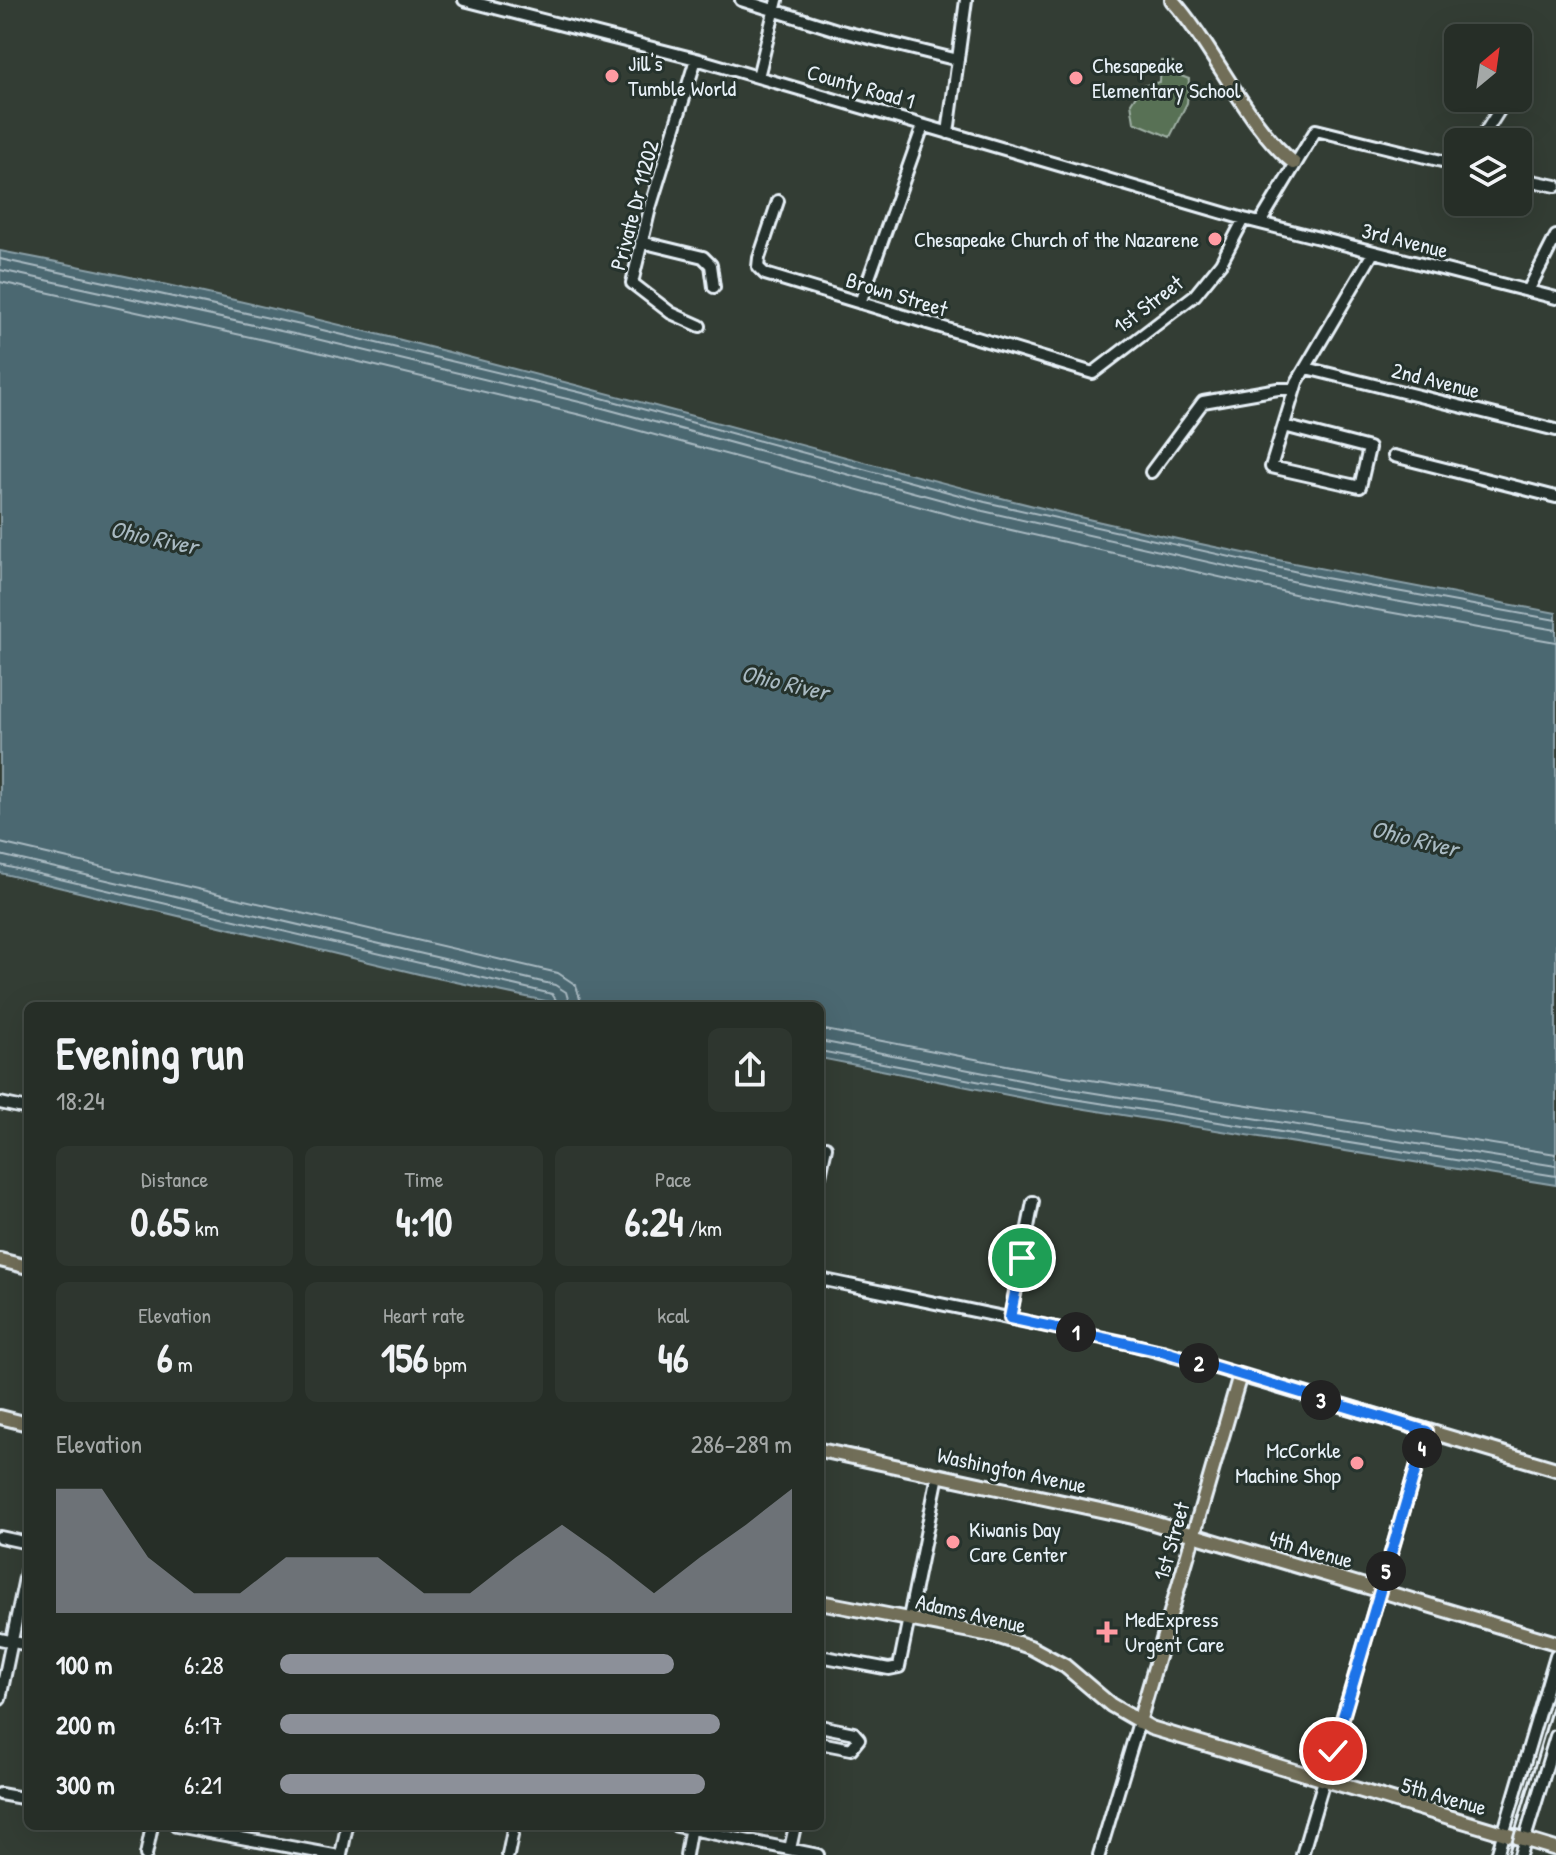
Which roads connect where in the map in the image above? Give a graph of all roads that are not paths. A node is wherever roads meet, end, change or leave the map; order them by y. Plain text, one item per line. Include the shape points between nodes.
1 (464, 0) edge
2 (741, 0) edge
3 (966, 0) edge
4 (1172, 0) edge
5 (506, 4) edge
6 (776, 5) edge
7 (696, 59) junction
8 (958, 60) junction
9 (758, 77) junction
10 (923, 126) junction
11 (948, 133) junction
12 (1444, 162) edge
13 (1294, 163) junction
14 (1532, 181) edge
15 (1556, 186) edge
16 (778, 201) dead end
17 (1244, 219) junction
18 (1260, 223) junction
19 (1556, 236) edge
20 (641, 242) junction
21 (1373, 253) junction
22 (714, 287) dead end
23 (1528, 291) junction
24 (1556, 298) edge
25 (860, 303) junction
26 (700, 326) dead end
27 (1306, 368) junction
28 (1093, 373) joint
29 (1294, 389) junction
30 (1284, 426) junction
31 (1556, 430) edge
32 (1394, 456) dead end
33 (1151, 472) dead end
34 (1556, 497) edge
35 (0, 1103) edge
36 (24, 1108) edge
37 (826, 1147) dead end
38 (824, 1156) edge
39 (1033, 1202) dead end
40 (0, 1260) edge
41 (24, 1266) edge
42 (824, 1280) edge
43 (1010, 1318) junction
44 (1240, 1375) junction
45 (0, 1417) edge
46 (24, 1423) edge
47 (1427, 1431) junction
48 (824, 1451) edge
49 (1556, 1469) edge
50 (938, 1475) junction
51 (1193, 1535) junction
52 (0, 1537) edge
53 (24, 1542) edge
54 (24, 1576) edge
55 (1380, 1591) junction
56 (824, 1603) edge
57 (909, 1619) junction
58 (5, 1640) edge
59 (1556, 1643) edge
60 (1556, 1655) edge
61 (824, 1657) edge
62 (0, 1699) edge
63 (1139, 1722) junction
64 (824, 1727) edge
65 (1556, 1736) edge
66 (824, 1744) edge
67 (1323, 1781) junction
68 (0, 1794) edge
69 (24, 1798) edge
70 (151, 1830) edge
71 (198, 1830) edge
72 (346, 1830) edge
73 (513, 1830) edge
74 (690, 1830) edge
75 (704, 1830) edge
76 (794, 1830) edge
77 (1503, 1834) junction
78 (1525, 1840) junction
79 (790, 1849) junction
80 (1556, 1849) edge
81 (146, 1855) edge
82 (334, 1855) edge
83 (341, 1855) edge
84 (508, 1855) edge
85 (686, 1855) edge
86 (818, 1855) edge
87 (1099, 1855) edge
88 (1302, 1855) edge
89 (1497, 1855) edge
90 (1520, 1855) edge

1 - 5 street, County Road 1
2 - 6 street
3 - 8 street
4 - 13 main road via 1274,145
5 - 7 street, County Road 1
6 - 8 street
6 - 9 street
7 - 9 street, County Road 1
7 - 20 street, Private Dr 11202
8 - 11 street
9 - 10 street, County Road 1
10 - 11 street, County Road 1
10 - 25 street
11 - 17 street, County Road 1
12 - 13 street via 1316,130
13 - 18 street
14 - 15 street
16 - 25 street, Brown Street via 758,267 775,279
17 - 18 street, 3rd Avenue
17 - 28 street, 1st Street via 1214,274 1195,295
18 - 21 street, 3rd Avenue
19 - 23 street
20 - 22 street via 703,257 711,265
20 - 26 street, Private Dr 11202 via 632,283 671,313
21 - 23 street, 3rd Avenue
21 - 27 street
23 - 24 street, 3rd Avenue
25 - 28 street, Brown Street
27 - 29 street
27 - 31 street, 2nd Avenue
29 - 30 street
29 - 33 street via 1203,402
30 - 30 street via 1369,448 1360,487 1271,467
32 - 34 street
35 - 36 street
37 - 38 street
39 - 43 street
40 - 41 main road
42 - 43 street
43 - 44 street via 1144,1347
44 - 47 main road
44 - 51 main road, 1st Street
45 - 46 main road
47 - 49 main road
47 - 55 street
48 - 50 main road, Washington Avenue
50 - 51 main road, Washington Avenue via 1114,1512
50 - 57 street
51 - 55 main road, 4th Avenue
51 - 63 main road, 1st Street
52 - 53 street
54 - 58 street
55 - 59 main road, 4th Avenue
55 - 67 street
56 - 57 main road, Adams Avenue
57 - 61 street via 899,1667
57 - 63 main road, Adams Avenue via 1012,1640 1042,1652
58 - 62 street
60 - 77 street
63 - 67 main road, 5th Avenue
63 - 87 street, 1st Street
64 - 66 street via 854,1733 859,1742 851,1749
65 - 78 street
67 - 77 main road, 5th Avenue
67 - 88 street
68 - 69 street
70 - 81 street
71 - 82 street
72 - 83 street
73 - 84 street
74 - 85 street
75 - 79 street
76 - 79 street
77 - 78 main road, 5th Avenue
77 - 89 street
78 - 80 main road, 5th Avenue
78 - 90 street
79 - 86 street

